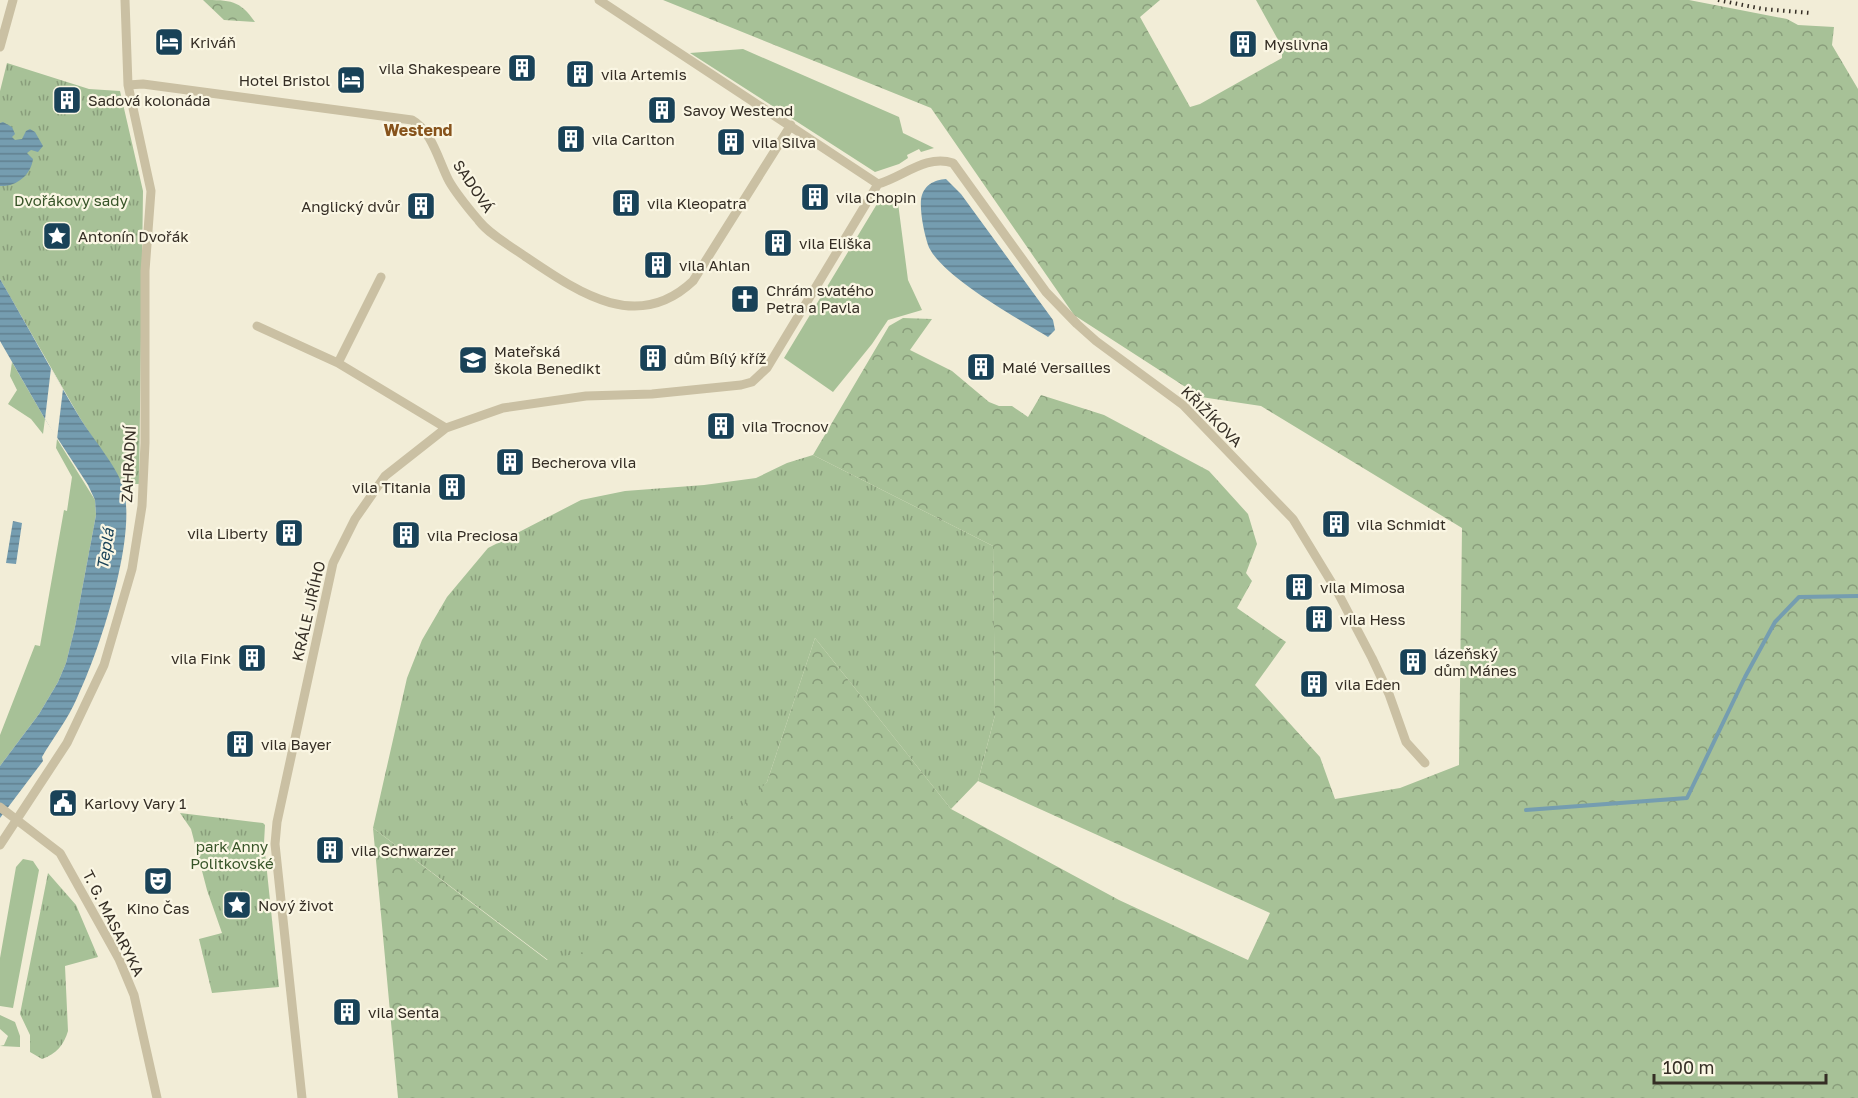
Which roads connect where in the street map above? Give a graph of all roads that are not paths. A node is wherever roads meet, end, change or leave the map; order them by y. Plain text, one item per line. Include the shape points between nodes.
1 (13, 0) edge
2 (125, 0) edge
3 (599, 0) edge
4 (0, 47) edge
5 (128, 85) junction
6 (791, 125) junction
7 (878, 184) junction
8 (381, 277) dead end
9 (257, 326) dead end
10 (338, 363) junction
11 (446, 429) junction
12 (1425, 764) dead end
13 (2, 808) edge
14 (17, 819) junction
15 (0, 845) edge
16 (157, 1098) edge
17 (302, 1098) edge

1 - 4 street
2 - 5 street
3 - 6 street
5 - 6 street, SADOVÁ via 411,120 423,129 450,183 487,230 567,284 636,308 673,298 693,281
5 - 14 street, ZAHRADNÍ via 151,191 145,271 142,506 132,569 104,665 67,743
6 - 7 street
7 - 11 street, KRÁLE JIŘÍHO via 767,368 752,382 503,408
7 - 12 street, KŘIŽÍKOVA via 931,161 952,164 1062,309 1106,349 1183,405 1293,519 1372,658 1406,742
8 - 10 street
9 - 10 street
10 - 11 street
11 - 17 street, KRÁLE JIŘÍHO via 385,476 355,519 333,563 277,822 275,844
13 - 14 street, T. G. MASARYKA
14 - 15 street, ZAHRADNÍ
14 - 16 street, T. G. MASARYKA via 60,853 119,959 134,996

